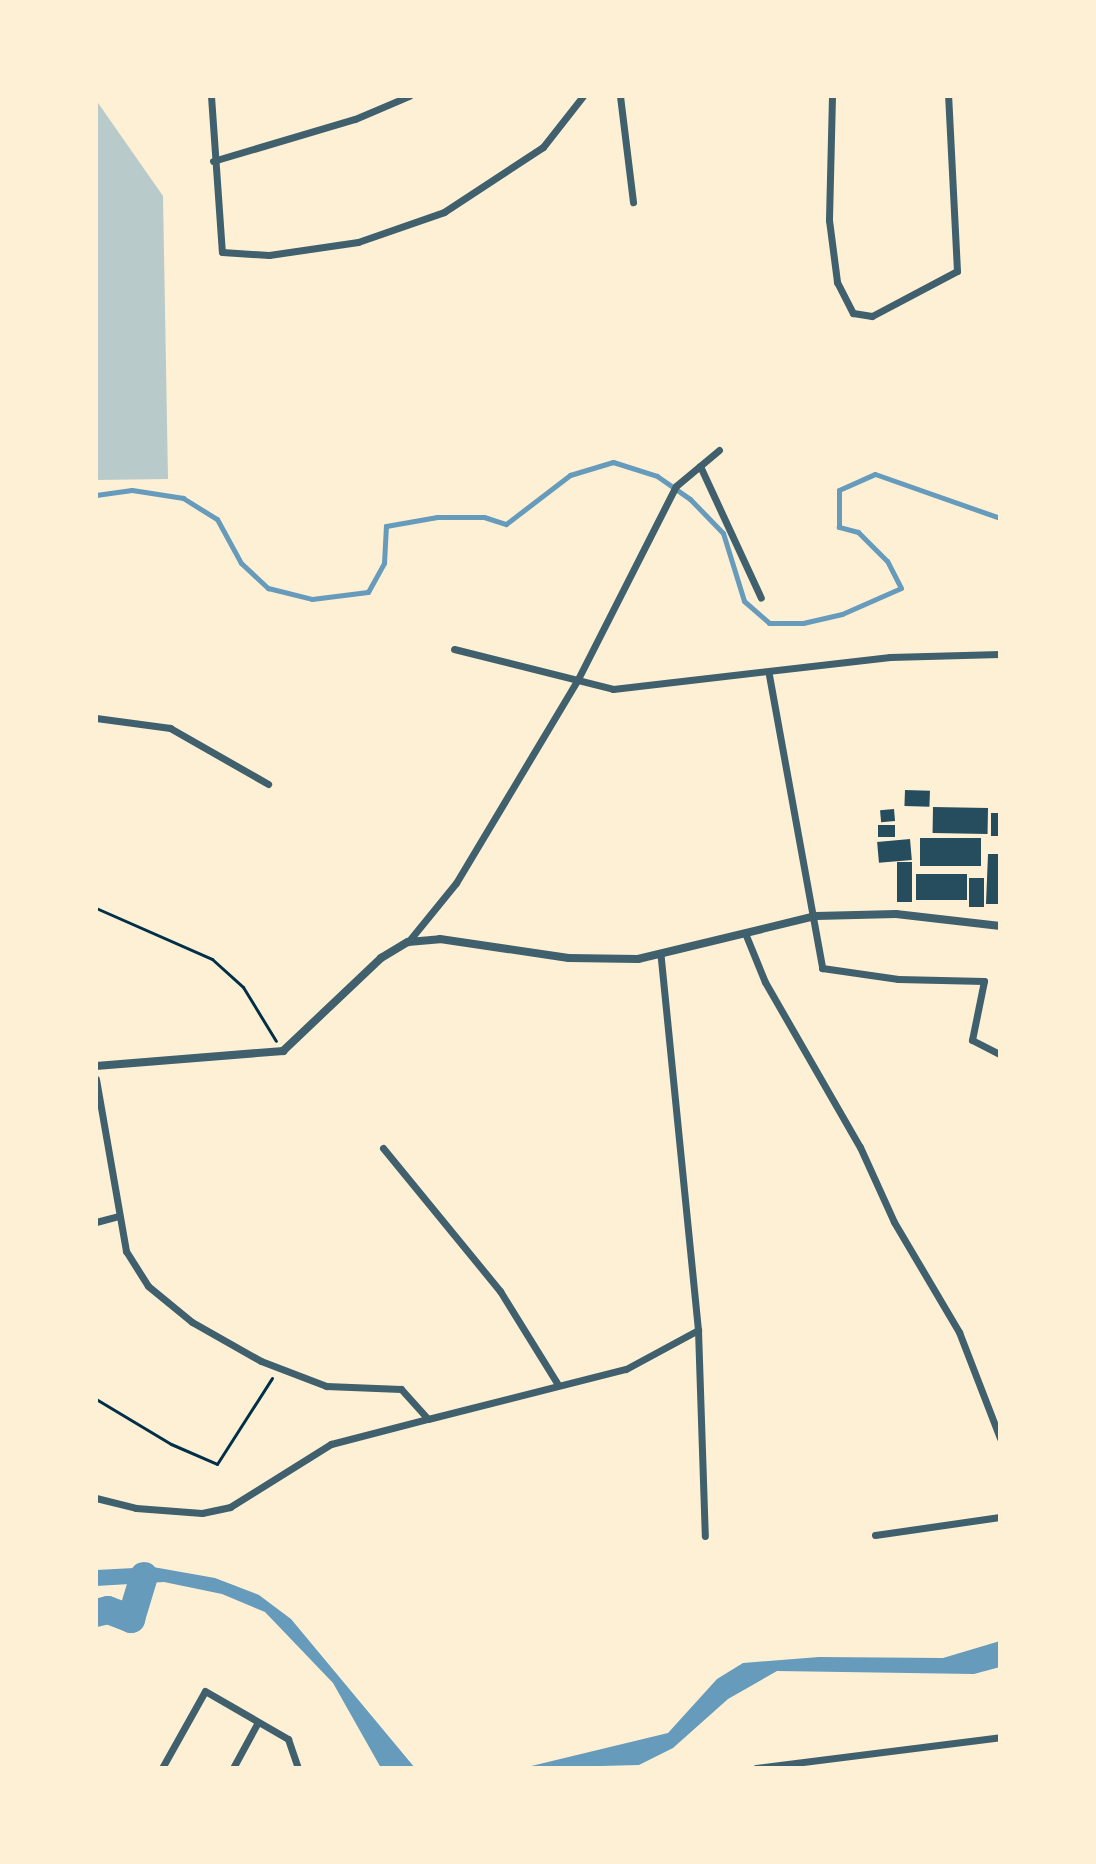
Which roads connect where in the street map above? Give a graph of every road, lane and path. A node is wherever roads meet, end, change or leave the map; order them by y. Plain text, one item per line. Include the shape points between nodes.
1 (211, 96) edge
2 (409, 96) edge
3 (583, 96) edge
4 (620, 96) edge
5 (832, 96) edge
6 (948, 96) edge
7 (213, 161) junction
8 (633, 202) dead end
9 (719, 450) dead end
10 (700, 466) junction
11 (761, 598) dead end
12 (454, 649) dead end
13 (1000, 654) edge
14 (769, 675) junction
15 (578, 679) junction
16 (96, 718) edge
17 (268, 784) dead end
18 (96, 908) edge
19 (816, 916) junction
20 (1000, 926) edge
21 (745, 933) junction
22 (408, 942) junction
23 (661, 957) junction
24 (283, 1051) junction
25 (1000, 1054) edge
26 (96, 1066) edge
27 (96, 1079) edge
28 (383, 1148) dead end
29 (119, 1216) junction
30 (96, 1222) edge
31 (698, 1330) junction
32 (279, 1368) junction
33 (557, 1383) junction
34 (96, 1399) edge
35 (428, 1419) junction
36 (1000, 1438) edge
37 (96, 1498) edge
38 (1000, 1517) edge
39 (875, 1535) dead end
40 (705, 1536) dead end
41 (258, 1722) junction
42 (1000, 1737) edge
43 (849, 1756) junction
44 (776, 1767) edge
45 (162, 1768) edge
46 (233, 1768) edge
47 (298, 1768) edge
48 (756, 1768) edge
49 (851, 1768) edge

1 - 7 street
2 - 7 street via 355,119
3 - 7 street via 543,147 444,212 358,242 269,255 222,252
4 - 8 street
5 - 6 street via 829,220 837,282 853,313 872,316 957,271
9 - 10 street
10 - 11 street
10 - 15 street via 676,486
12 - 15 street
13 - 14 street via 890,657
14 - 15 street via 613,689
14 - 19 street
15 - 22 street via 456,883
16 - 17 street via 170,728
18 - 24 path via 212,959 243,987
19 - 20 street via 896,914
19 - 21 street
19 - 25 street via 822,968 898,979 984,981 972,1040
21 - 23 street
21 - 36 street via 765,982 959,1332
22 - 23 street via 440,939 569,958
22 - 24 street via 381,958
23 - 31 street
24 - 26 street
27 - 29 street
28 - 33 street via 500,1291
29 - 30 street
29 - 32 street via 126,1251 148,1286 192,1322
31 - 33 street via 626,1369
31 - 40 street
32 - 34 path via 217,1464 171,1444
32 - 35 street via 326,1386 401,1389
33 - 35 street
35 - 37 street via 331,1444 230,1507 189,1512
38 - 39 street
41 - 45 street via 205,1691
41 - 46 street
41 - 47 street via 288,1739
42 - 43 street
43 - 44 street
43 - 49 street
44 - 48 street

